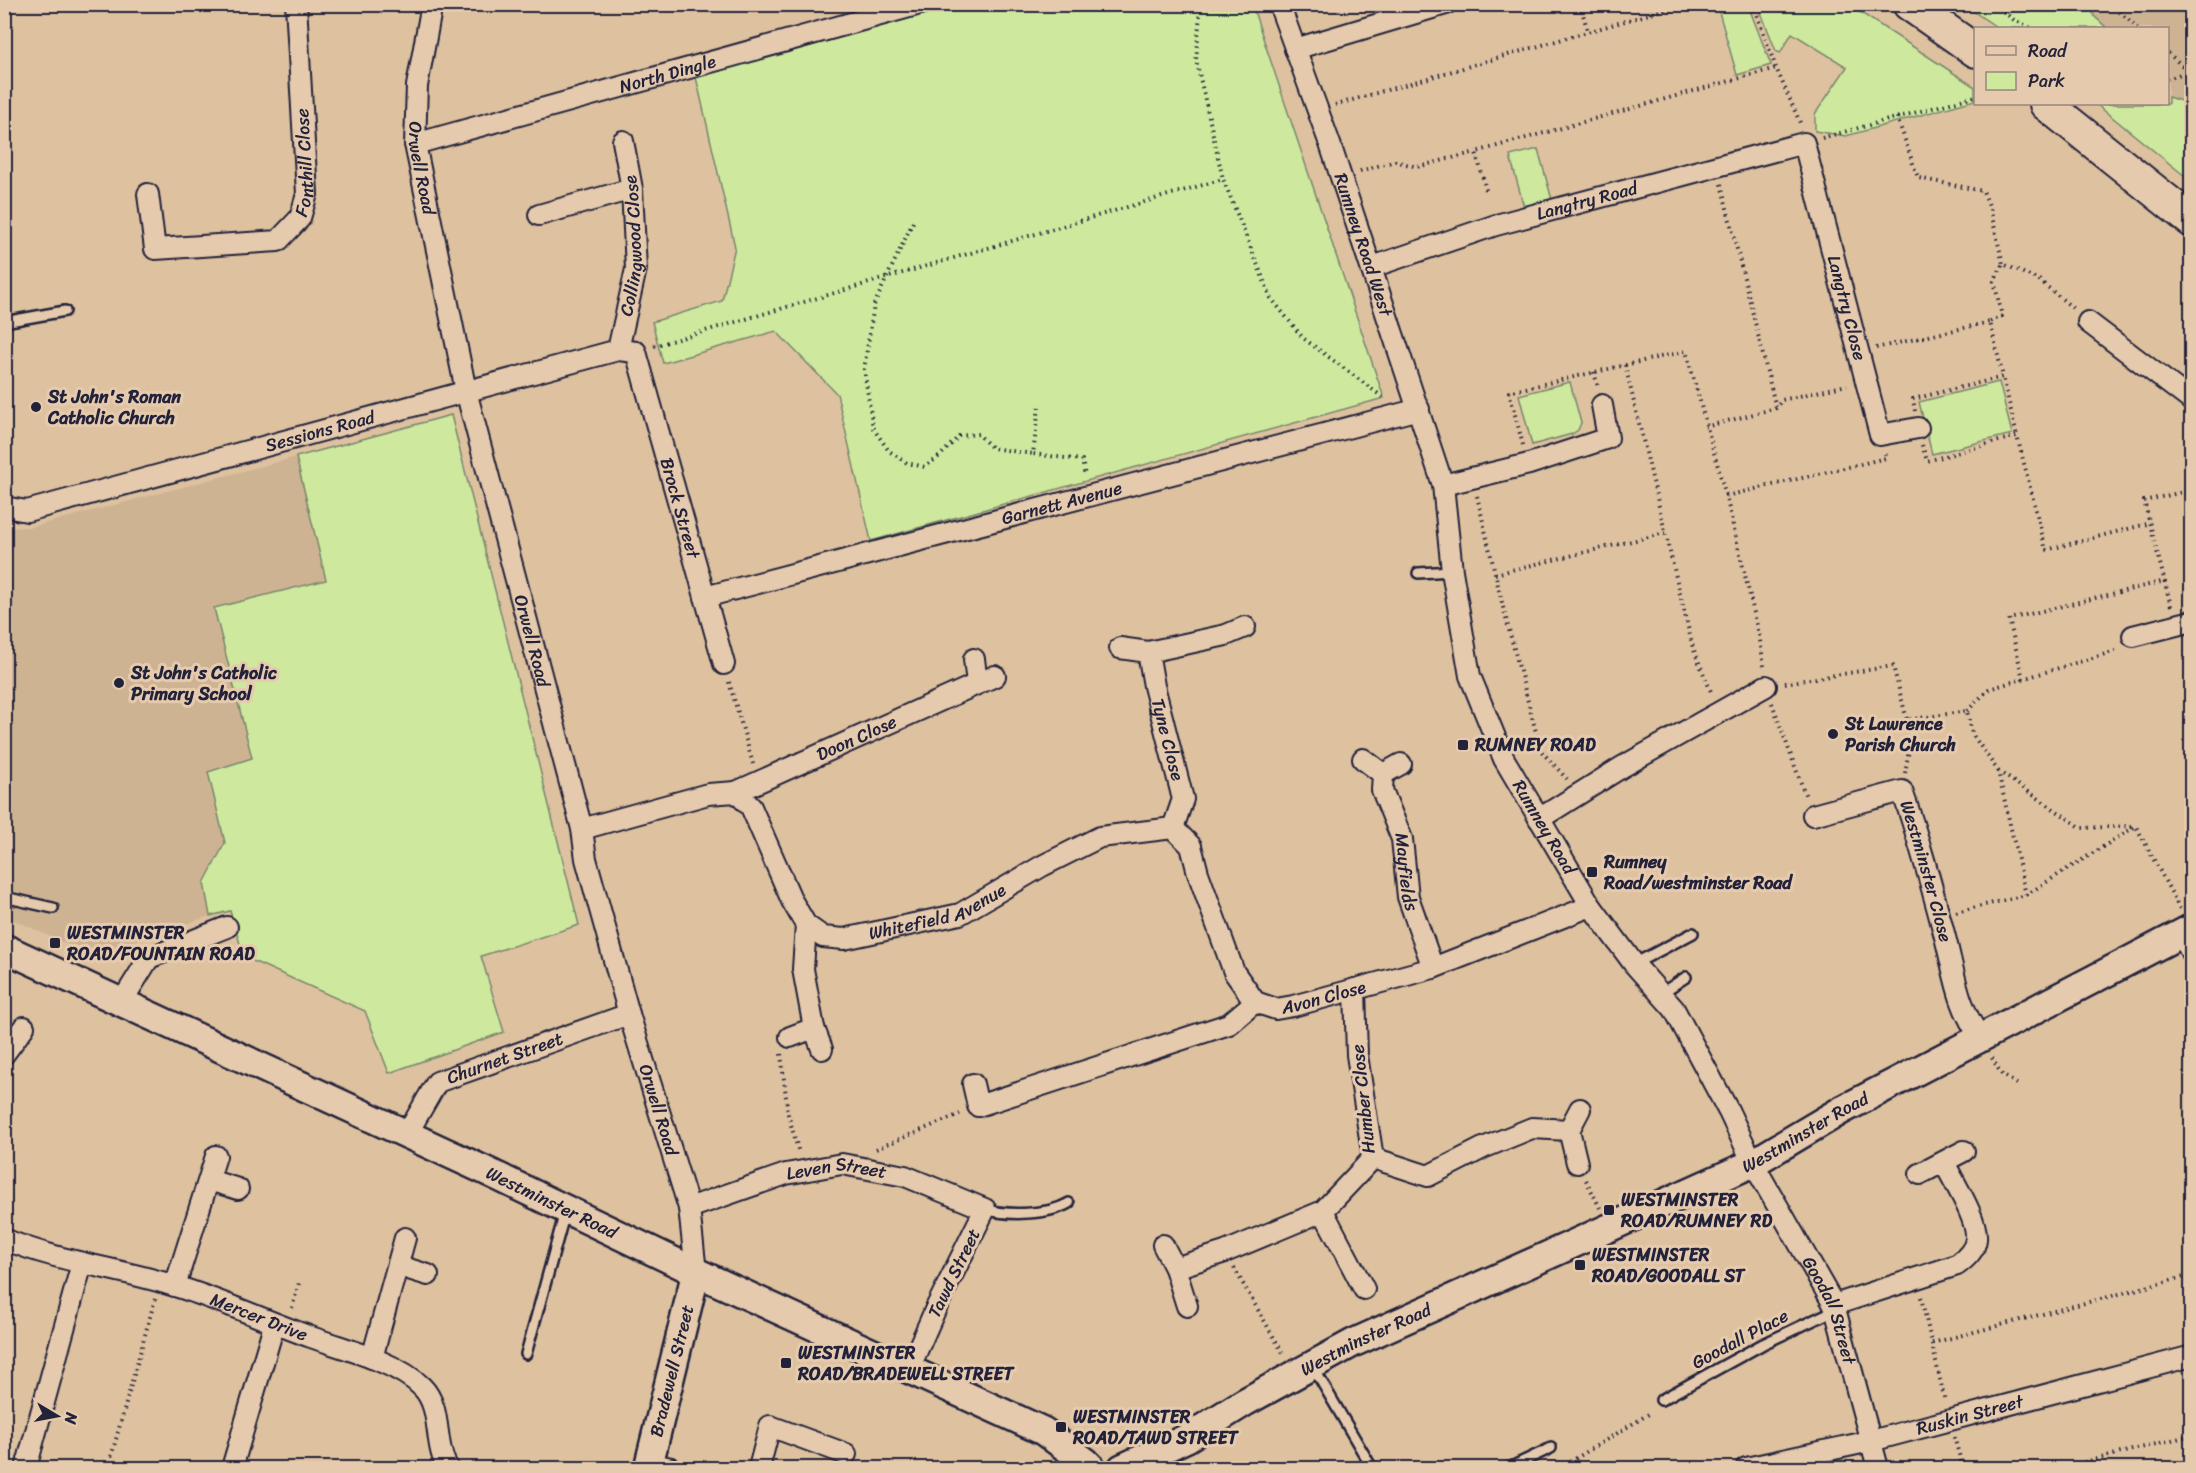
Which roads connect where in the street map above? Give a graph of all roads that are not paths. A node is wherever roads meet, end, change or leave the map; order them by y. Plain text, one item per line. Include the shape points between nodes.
1 (296, 4) edge
2 (432, 4) edge
3 (920, 4) edge
4 (1279, 4) edge
5 (1446, 4) edge
6 (1909, 4) edge
7 (1295, 49) junction
8 (1974, 50) edge
9 (2047, 105) edge
10 (622, 141) dead end
11 (1806, 142) joint
12 (415, 144) junction
13 (632, 189) junction
14 (148, 195) dead end
15 (539, 215) dead end
16 (2192, 221) edge
17 (1372, 267) junction
18 (65, 311) dead end
19 (4, 322) edge
20 (2088, 322) road end
21 (627, 351) junction
22 (466, 391) junction
23 (2192, 401) edge
24 (1602, 405) dead end
25 (1419, 409) junction
26 (1918, 428) road end
27 (1443, 485) junction
28 (4, 507) edge
29 (1452, 571) junction
30 (1418, 573) dead end
31 (705, 597) junction
32 (2183, 623) edge
33 (1245, 627) dead end
34 (2133, 636) road end
35 (1120, 648) dead end
36 (1148, 652) junction
37 (974, 659) dead end
38 (724, 664) road end
39 (1766, 686) road end
40 (1363, 759) dead end
41 (1401, 764) dead end
42 (1383, 774) junction
43 (736, 792) junction
44 (1813, 815) road end
45 (1539, 819) junction
46 (1173, 828) junction
47 (582, 829) junction
48 (4, 897) edge
49 (1591, 906) junction
50 (53, 908) dead end
51 (806, 926) junction
52 (226, 927) dead end
53 (1693, 933) dead end
54 (2189, 936) edge
55 (4, 948) edge
56 (1634, 964) junction
57 (1433, 968) junction
58 (1686, 977) dead end
59 (1355, 989) junction
60 (1660, 994) junction
61 (1255, 1002) junction
62 (121, 1003) junction
63 (629, 1014) junction
64 (24, 1026) dead end
65 (814, 1028) junction
66 (790, 1037) road end
67 (1980, 1037) junction
68 (822, 1049) dead end
69 (4, 1054) edge
70 (973, 1084) dead end
71 (1580, 1109) dead end
72 (1569, 1130) junction
73 (407, 1134) junction
74 (1964, 1151) dead end
75 (216, 1156) dead end
76 (1373, 1158) junction
77 (1944, 1162) junction
78 (1577, 1163) road end
79 (1753, 1163) junction
80 (1920, 1174) dead end
81 (208, 1180) junction
82 (238, 1189) dead end
83 (1069, 1203) dead end
84 (688, 1208) junction
85 (985, 1209) junction
86 (566, 1210) junction
87 (1323, 1211) junction
88 (405, 1238) dead end
89 (4, 1239) edge
90 (1164, 1245) dead end
91 (82, 1263) junction
92 (399, 1266) junction
93 (1175, 1268) junction
94 (696, 1272) junction
95 (428, 1275) dead end
96 (168, 1284) junction
97 (1364, 1289) dead end
98 (1187, 1306) dead end
99 (1835, 1307) junction
100 (280, 1327) junction
101 (526, 1354) dead end
102 (2192, 1356) edge
103 (372, 1358) junction
104 (909, 1369) junction
105 (1303, 1369) junction
106 (1661, 1400) road end
107 (1871, 1441) junction
108 (1551, 1448) dead end
109 (846, 1454) dead end
110 (656, 1467) edge
111 (26, 1468) edge
112 (232, 1468) edge
113 (448, 1468) edge
114 (759, 1468) edge
115 (1092, 1468) edge
116 (1122, 1468) edge
117 (1372, 1468) edge
118 (1509, 1468) edge
119 (1746, 1468) edge
120 (1878, 1468) edge

1 - 14 street, Fonthill Close via 308,194 300,218 278,241 155,249
2 - 12 street, Orwell Road via 417,86
3 - 12 street, North Dingle
4 - 7 street, Rumney Road West
5 - 7 street
6 - 8 main road
7 - 17 street, Rumney Road West
9 - 16 main road
10 - 13 street, Collingwood Close
11 - 17 street, Langtry Road via 1496,225
11 - 26 street, Langtry Close via 1880,435
12 - 22 street, Orwell Road
13 - 15 street
13 - 21 street, Collingwood Close via 636,269
17 - 25 street, Rumney Road West
18 - 19 lane
20 - 23 street
21 - 22 street, Sessions Road
21 - 31 street, Brock Street
22 - 28 street, Sessions Road via 27,511
22 - 47 street, Orwell Road
24 - 27 street via 1608,438 1529,464
25 - 27 street, Rumney Road West
25 - 31 street, Garnett Avenue
27 - 29 street, Rumney Road
29 - 30 lane
29 - 45 street, Rumney Road via 1470,676 1504,759
31 - 38 street, Brock Street
32 - 34 street
33 - 36 street via 1231,643
35 - 36 street
36 - 46 street, Tyne Close via 1183,799
37 - 43 street, Doon Close via 986,680
39 - 45 street
40 - 42 street
41 - 42 street
42 - 57 street, Mayfields via 1382,790 1402,839 1408,897
43 - 47 street via 708,794
43 - 51 street via 751,807
44 - 67 street, Westminster Close via 1902,791 1960,1000
45 - 49 street, Rumney Road
46 - 51 street, Whitefield Avenue via 1100,837 960,914 844,939 823,937
46 - 61 street via 1191,846 1234,972
47 - 63 street, Orwell Road via 586,860
48 - 50 lane
49 - 56 street, Rumney Road
49 - 57 street, Avon Close
51 - 65 street via 803,969
52 - 62 street via 149,958
53 - 56 lane
54 - 67 street, Westminster Road
55 - 62 street, Westminster Road
56 - 60 street, Rumney Road
57 - 59 street, Avon Close
58 - 60 lane
59 - 61 street, Avon Close via 1276,1009
59 - 76 street, Humber Close via 1358,1055
60 - 79 street, Rumney Road via 1674,1009
61 - 70 street, Avon Close via 1229,1024 978,1106
62 - 73 street, Westminster Road
63 - 73 street, Churnet Street via 437,1082
63 - 84 street, Orwell Road
64 - 69 street
65 - 66 street
65 - 68 street
67 - 79 street, Westminster Road via 1842,1110
71 - 72 street
72 - 76 street via 1532,1128 1428,1176
72 - 78 street
73 - 86 street, Westminster Road
74 - 77 street
75 - 81 street
76 - 87 street, Humber Close
77 - 80 street
77 - 99 street via 1974,1223 1976,1240 1969,1255 1957,1265
79 - 99 street, Goodall Street
79 - 105 street, Westminster Road
81 - 82 street
81 - 96 street
83 - 85 lane via 1048,1211 1015,1213
84 - 85 street, Leven Street via 786,1174 842,1164 905,1176
84 - 94 street, Orwell Road
85 - 104 street, Tawd Street
86 - 94 street, Westminster Road
86 - 101 lane
87 - 93 street, Humber Close via 1225,1252
87 - 97 street
88 - 92 street
89 - 91 street, Mercer Drive
90 - 93 street
91 - 96 street, Mercer Drive
91 - 111 street
92 - 95 street
92 - 103 street
93 - 98 street
94 - 104 street, Westminster Road
94 - 110 street, Bradewell Street
96 - 100 street, Mercer Drive
99 - 106 lane, Goodall Place
99 - 107 street, Goodall Street
100 - 103 street, Mercer Drive
100 - 112 street
102 - 107 street, Ruskin Street
103 - 113 street, Mercer Drive via 423,1388 434,1410 443,1461
104 - 115 street, Westminster Road via 1043,1431
105 - 116 street, Westminster Road via 1187,1438
105 - 117 lane
107 - 119 street, Ruskin Street
107 - 120 street, Goodall Street
108 - 118 lane
109 - 114 street via 770,1426

